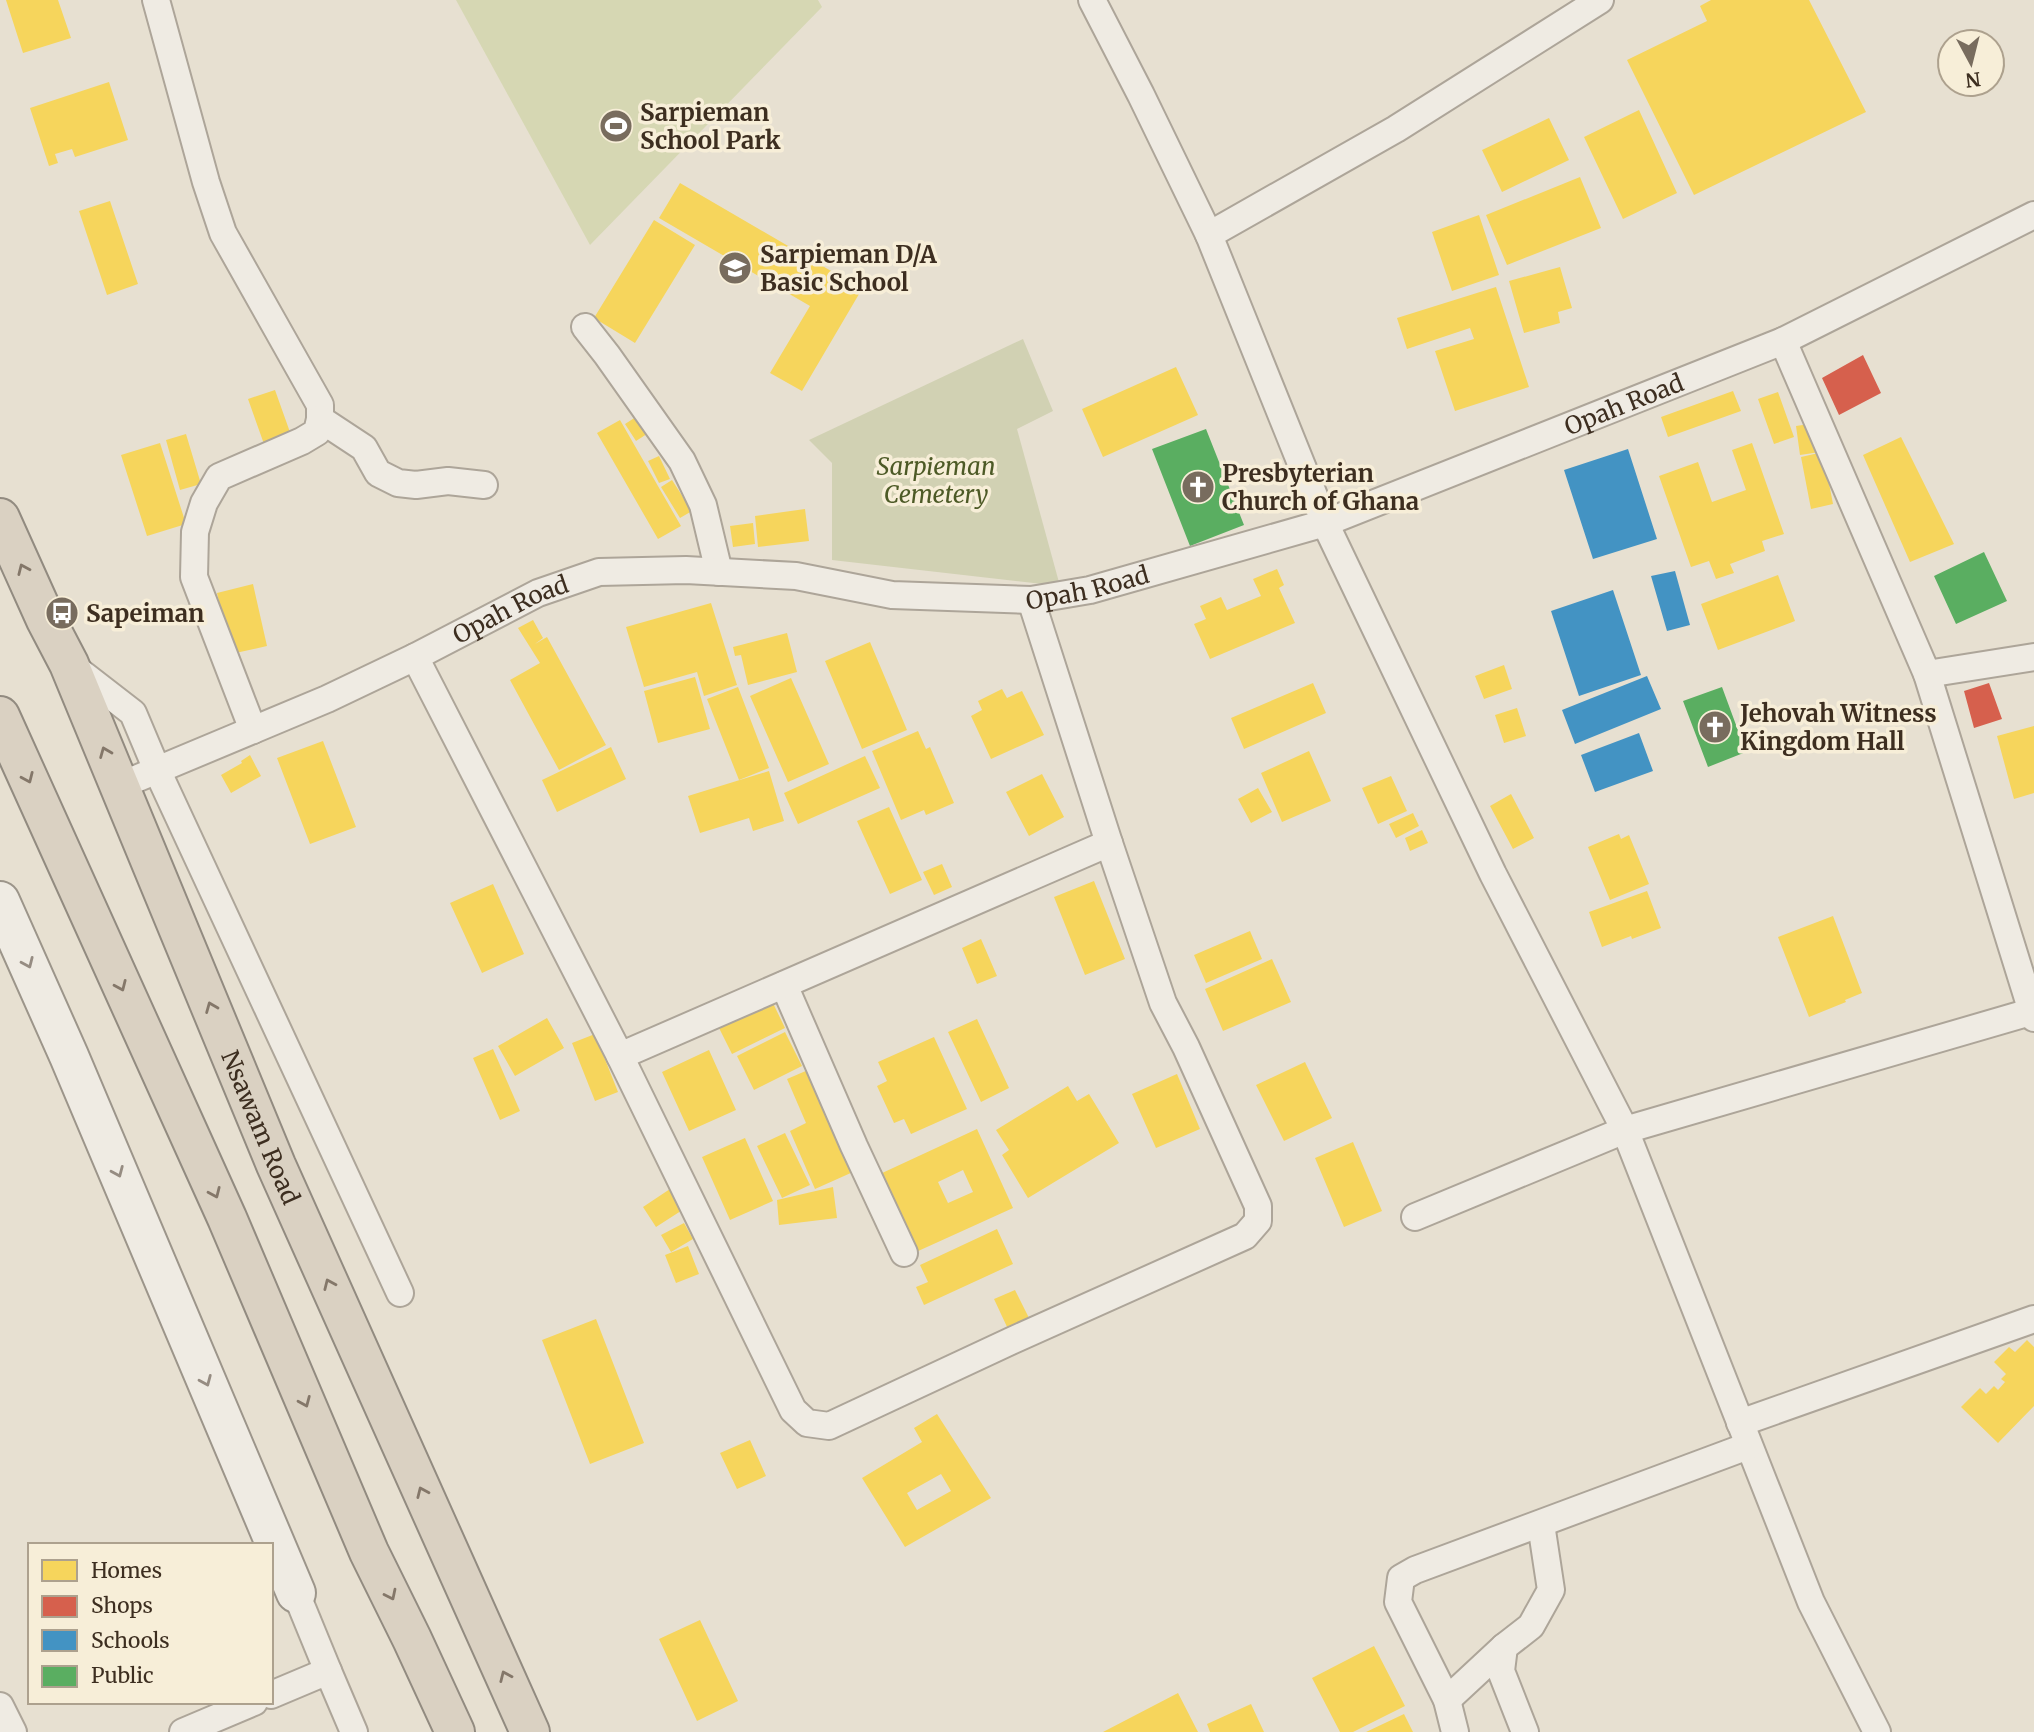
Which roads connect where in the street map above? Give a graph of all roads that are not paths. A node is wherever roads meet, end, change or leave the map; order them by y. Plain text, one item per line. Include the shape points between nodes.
1 (156, 0) edge
2 (1092, 0) edge
3 (1600, 0) edge
4 (2034, 215) edge
5 (1209, 235) junction
6 (585, 327) dead end
7 (1783, 341) junction
8 (320, 419) junction
9 (484, 485) dead end
10 (0, 518) edge
11 (1325, 523) junction
12 (719, 572) junction
13 (1031, 600) junction
14 (415, 657) junction
15 (2034, 657) edge
16 (69, 664) junction
17 (1927, 674) junction
18 (0, 716) edge
19 (253, 730) junction
20 (157, 770) junction
21 (119, 786) junction
22 (1109, 843) junction
23 (0, 901) edge
24 (784, 985) junction
25 (2033, 1014) edge
26 (620, 1056) junction
27 (1625, 1130) junction
28 (1415, 1217) dead end
29 (904, 1253) dead end
30 (400, 1293) dead end
31 (2034, 1319) edge
32 (1744, 1435) junction
33 (1541, 1524) junction
34 (296, 1593) joint
35 (1504, 1647) junction
36 (328, 1671) junction
37 (273, 1694) edge
38 (1447, 1700) junction
39 (249, 1704) edge
40 (0, 1706) edge
41 (13, 1732) edge
42 (183, 1732) edge
43 (354, 1732) edge
44 (455, 1732) edge
45 (530, 1732) edge
46 (1455, 1732) edge
47 (1525, 1732) edge
48 (1877, 1732) edge

1 - 8 street via 223,233 320,405
2 - 5 street
3 - 5 street via 1396,129
4 - 7 street, Opah Road
5 - 11 street
6 - 12 street via 682,461 704,505
7 - 11 street, Opah Road
7 - 17 street
8 - 9 street via 364,448 378,473 398,483
8 - 19 street via 317,432 302,441 219,477 195,532 194,577
16 -> 10 highway, Nsawam Road
11 - 13 street, Opah Road via 1090,590
11 - 27 street via 1493,874
12 - 13 street, Opah Road via 796,576 892,595
12 - 14 street, Opah Road via 599,572 538,593
13 - 22 street
14 - 19 street, Opah Road
14 - 26 street
15 - 17 street
16 - 20 street via 133,713
21 -> 16 highway, Nsawam Road
17 - 25 street
18 -> 44 highway via 227,1218 369,1552
19 - 20 street, Opah Road
20 - 21 street, Opah Road
20 - 30 street
45 -> 21 highway, Nsawam Road via 276,1165
22 - 24 street
22 - 26 street via 1163,1003 1258,1206 1258,1221 1245,1236 829,1426 807,1423 793,1410
23 -> 34 main road
24 - 26 street
24 - 29 street
25 - 27 street
27 - 28 street
27 - 32 street
31 - 32 street
32 - 33 street
32 - 48 street via 1811,1602
33 - 35 street via 1551,1590 1531,1626
33 - 38 street via 1401,1578 1398,1602
34 - 36 street
35 - 38 street
35 - 47 street via 1501,1671
36 - 37 street
36 - 43 street
38 - 46 street
39 - 42 street
40 - 41 street

